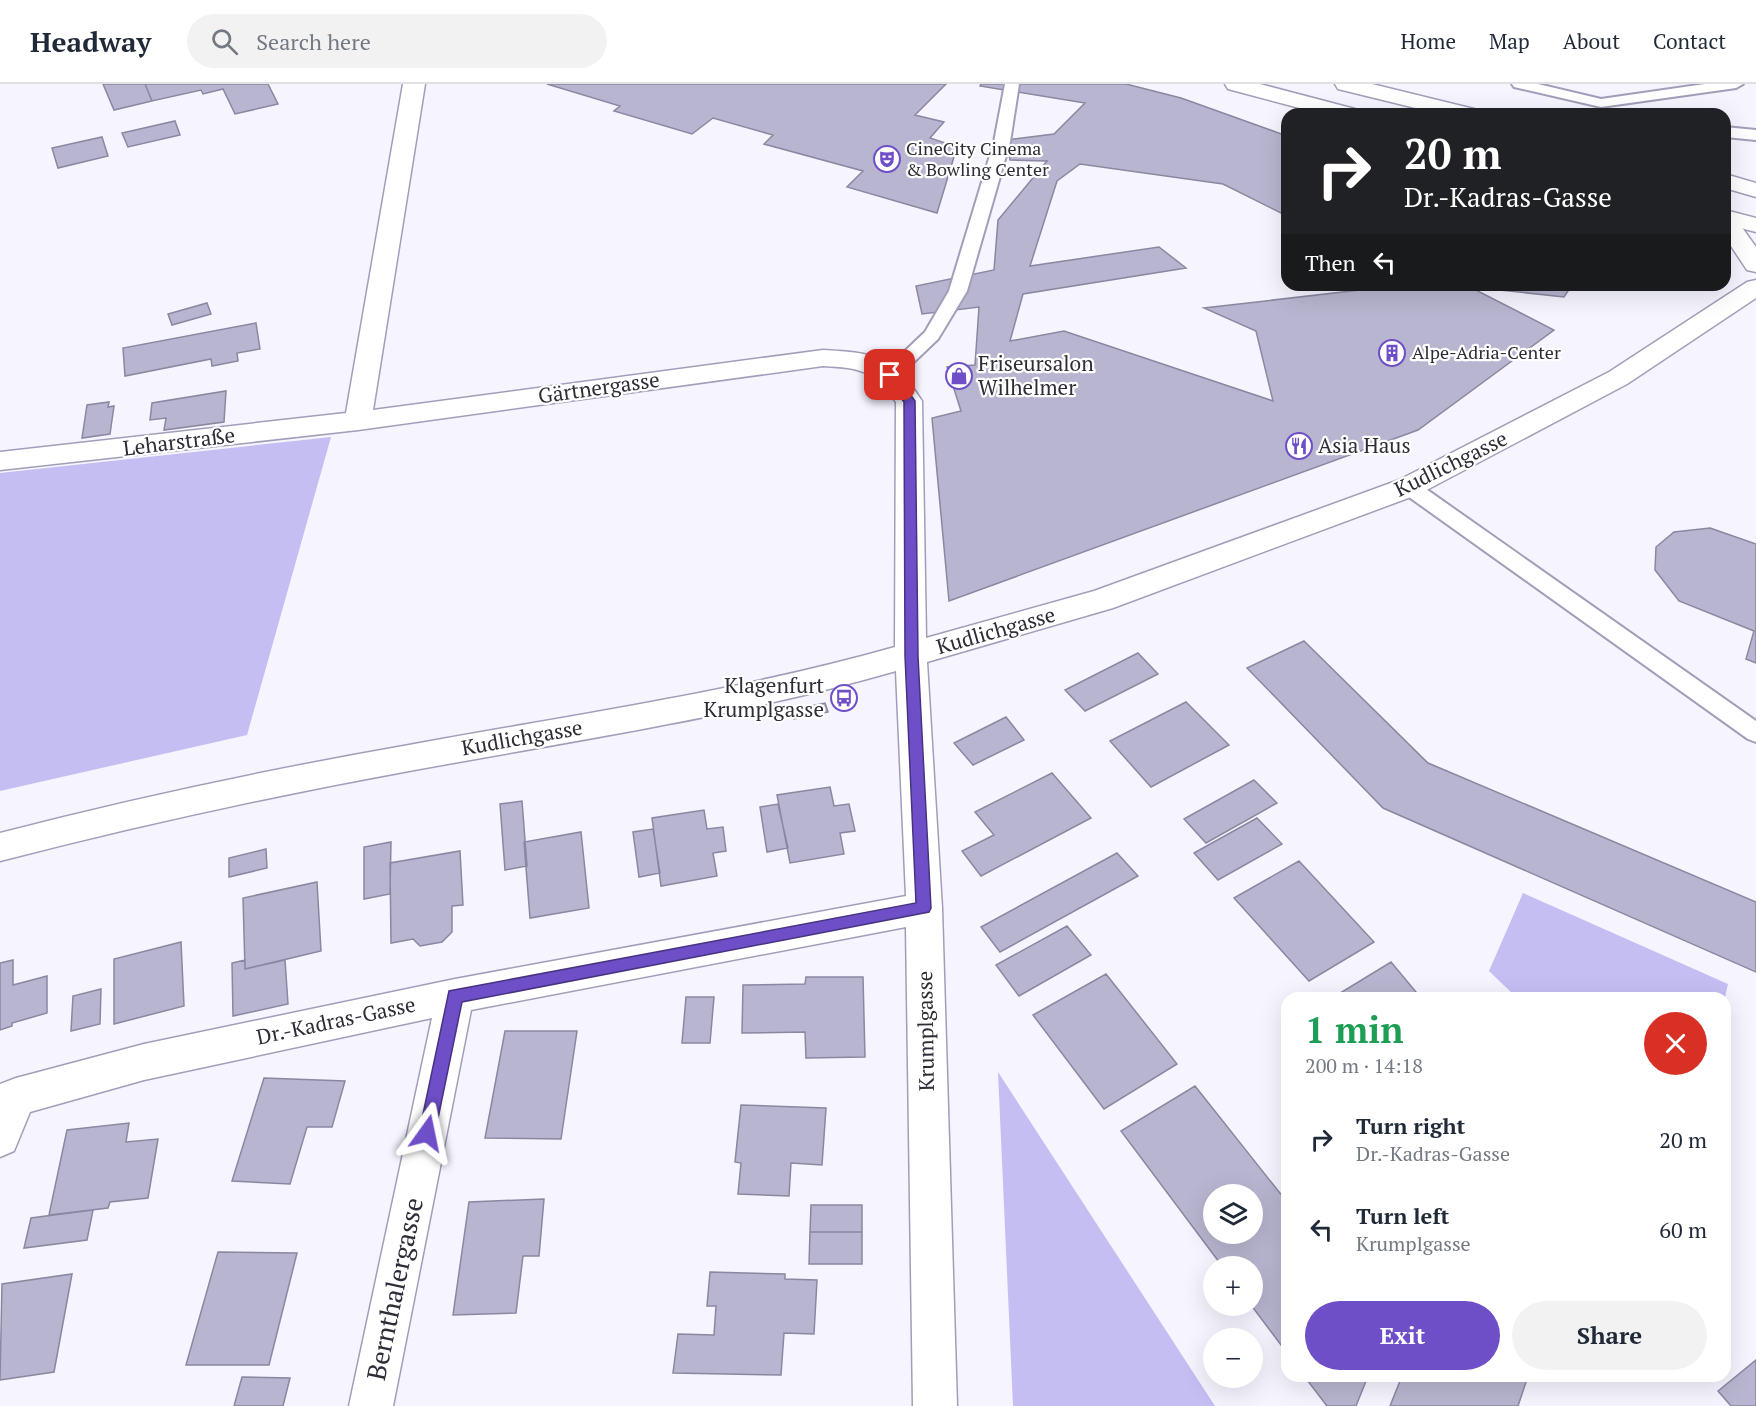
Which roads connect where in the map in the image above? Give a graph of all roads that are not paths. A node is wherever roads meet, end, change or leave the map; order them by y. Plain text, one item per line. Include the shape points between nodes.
1 (414, 84) edge
2 (1012, 84) edge
3 (1236, 84) edge
4 (1346, 84) edge
5 (1519, 84) edge
6 (1736, 84) edge
7 (1601, 103) junction
8 (1325, 108) edge
9 (1442, 108) edge
10 (1620, 108) edge
11 (1731, 133) edge
12 (1756, 135) edge
13 (1731, 184) edge
14 (1756, 190) edge
15 (1731, 220) edge
16 (1756, 225) edge
17 (1731, 228) edge
18 (1756, 265) edge
19 (1756, 287) edge
20 (890, 375) junction
21 (358, 421) junction
22 (0, 461) edge
23 (1409, 487) junction
24 (911, 656) junction
25 (1756, 733) edge
26 (0, 847) edge
27 (924, 908) junction
28 (455, 996) junction
29 (8, 1099) edge
30 (0, 1138) edge
31 (371, 1406) edge
32 (934, 1406) edge

1 - 21 street
2 - 20 lane via 1002,142 958,291 932,335
3 - 8 street
4 - 9 street
5 - 7 lane
6 - 7 lane
7 - 10 lane
11 - 12 lane
13 - 14 street
15 - 16 street
17 - 18 street
19 - 23 street, Kudlichgasse via 1618,378
20 - 21 street, Gärtnergasse via 860,360 823,358
20 - 24 street, Gärtnergasse via 909,401
21 - 22 street, Leharstraße
23 - 24 street, Kudlichgasse via 1102,600
23 - 25 lane
24 - 26 street, Kudlichgasse via 821,680 628,720 407,758 104,820
24 - 27 street, Krumplgasse
27 - 28 street, Dr.-Kadras-Gasse
27 - 32 street, Krumplgasse
28 - 29 street, Dr.-Kadras-Gasse via 144,1062
28 - 31 street, Bernthalergasse
29 - 30 street

